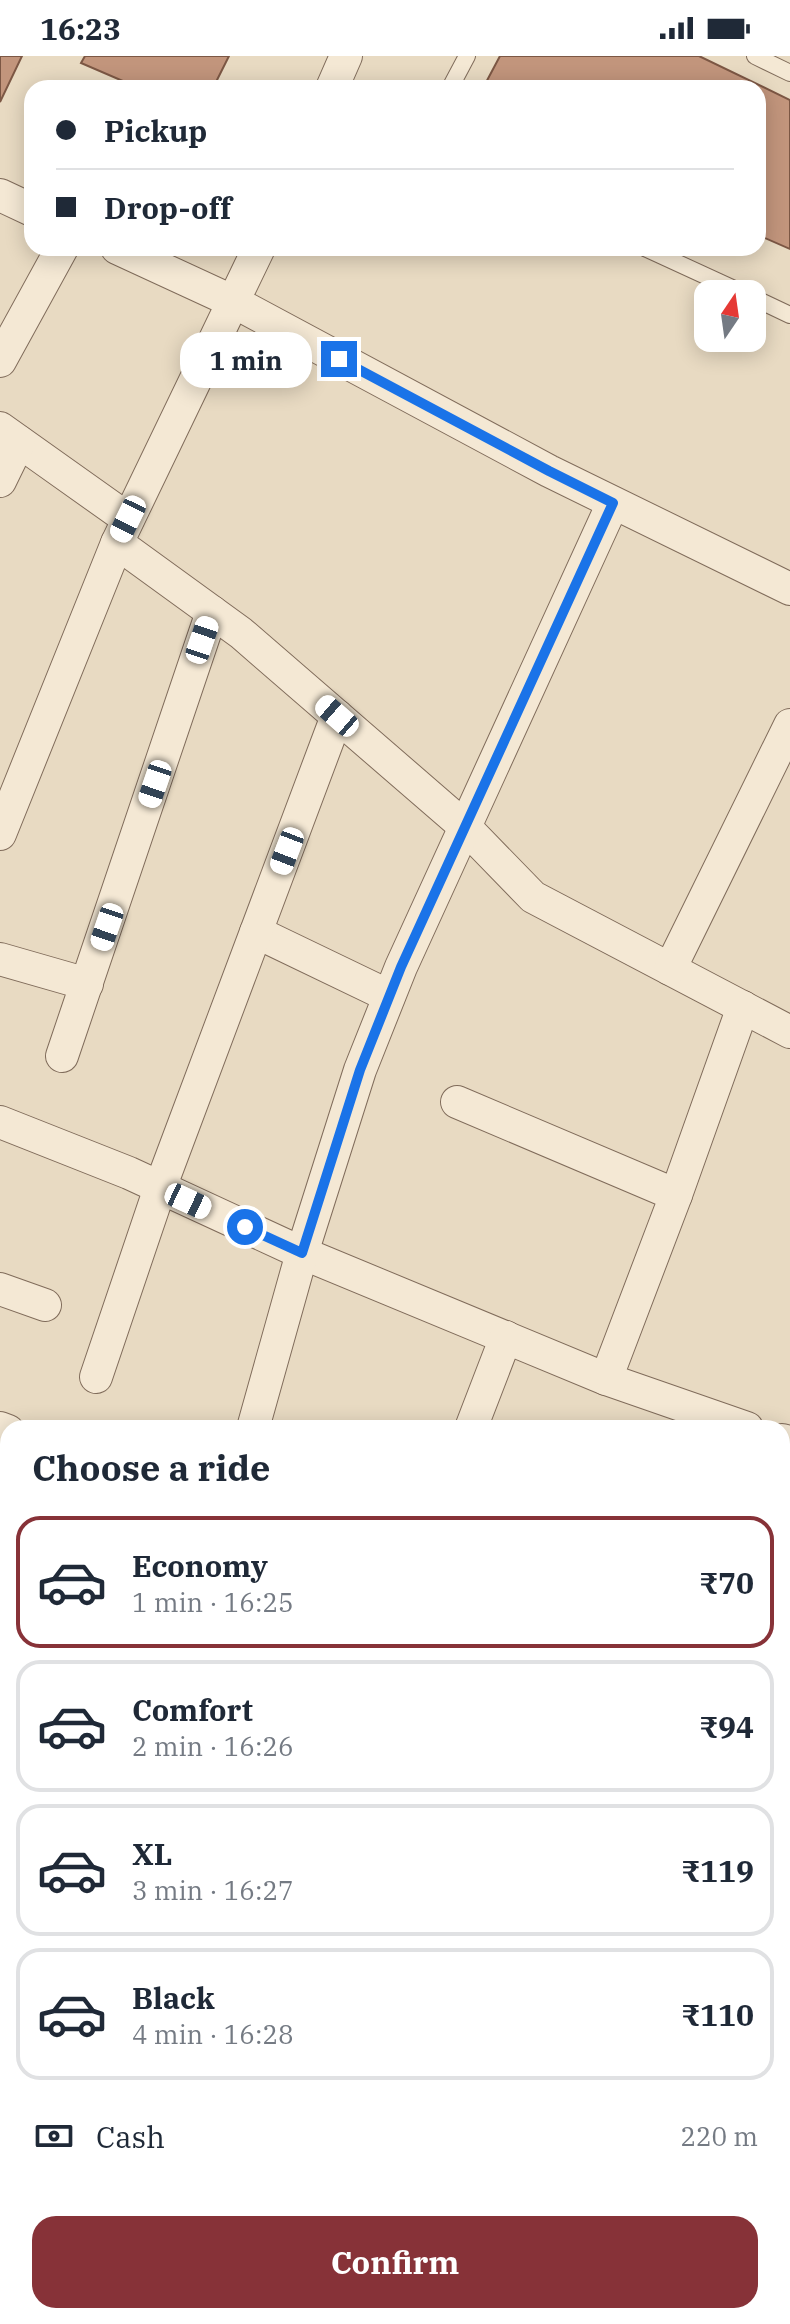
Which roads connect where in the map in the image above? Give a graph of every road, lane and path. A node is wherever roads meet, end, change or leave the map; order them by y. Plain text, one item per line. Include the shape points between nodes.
1 (346, 56) edge
2 (467, 56) edge
3 (755, 56) edge
4 (790, 73) edge
5 (336, 80) edge
6 (454, 80) edge
7 (0, 195) edge
8 (24, 206) edge
9 (58, 256) edge
10 (134, 256) edge
11 (255, 256) edge
12 (662, 256) edge
13 (715, 280) edge
14 (234, 302) junction
15 (766, 304) edge
16 (790, 315) edge
17 (0, 361) edge
18 (10, 435) edge
19 (0, 481) edge
20 (613, 503) junction
21 (122, 531) junction
22 (790, 589) edge
23 (212, 612) junction
24 (337, 716) junction
25 (787, 736) edge
26 (464, 826) junction
27 (0, 834) edge
28 (256, 932) junction
29 (0, 959) edge
30 (670, 969) junction
31 (87, 984) junction
32 (389, 996) junction
33 (743, 1007) junction
34 (790, 1032) edge
35 (62, 1056) dead end
36 (457, 1102) dead end
37 (0, 1122) edge
38 (160, 1188) junction
39 (676, 1195) junction
40 (302, 1253) junction
41 (0, 1289) edge
42 (45, 1305) dead end
43 (506, 1337) junction
44 (96, 1377) dead end
45 (606, 1379) junction
46 (671, 1416) edge
47 (255, 1420) edge
48 (474, 1420) edge
49 (696, 1420) edge

1 - 5 street
2 - 6 lane
3 - 4 lane
7 - 8 street
9 - 17 street
10 - 14 street
11 - 14 street
12 - 13 lane
14 - 20 street
14 - 21 street
15 - 16 lane
18 - 19 street
18 - 21 street
20 - 22 street
20 - 26 street
21 - 23 street
21 - 27 street
23 - 24 street
23 - 31 street
24 - 26 street
24 - 28 street
25 - 30 street
26 - 30 street via 533,897
26 - 32 street
28 - 32 street
28 - 38 street
29 - 31 street
30 - 33 street
31 - 35 street
32 - 40 street
33 - 34 street
33 - 39 street
36 - 39 street
37 - 38 street
38 - 40 street
38 - 44 street
39 - 45 street
40 - 43 street
40 - 47 street
41 - 42 street
43 - 45 street
43 - 48 street
45 - 46 street
46 - 49 street

